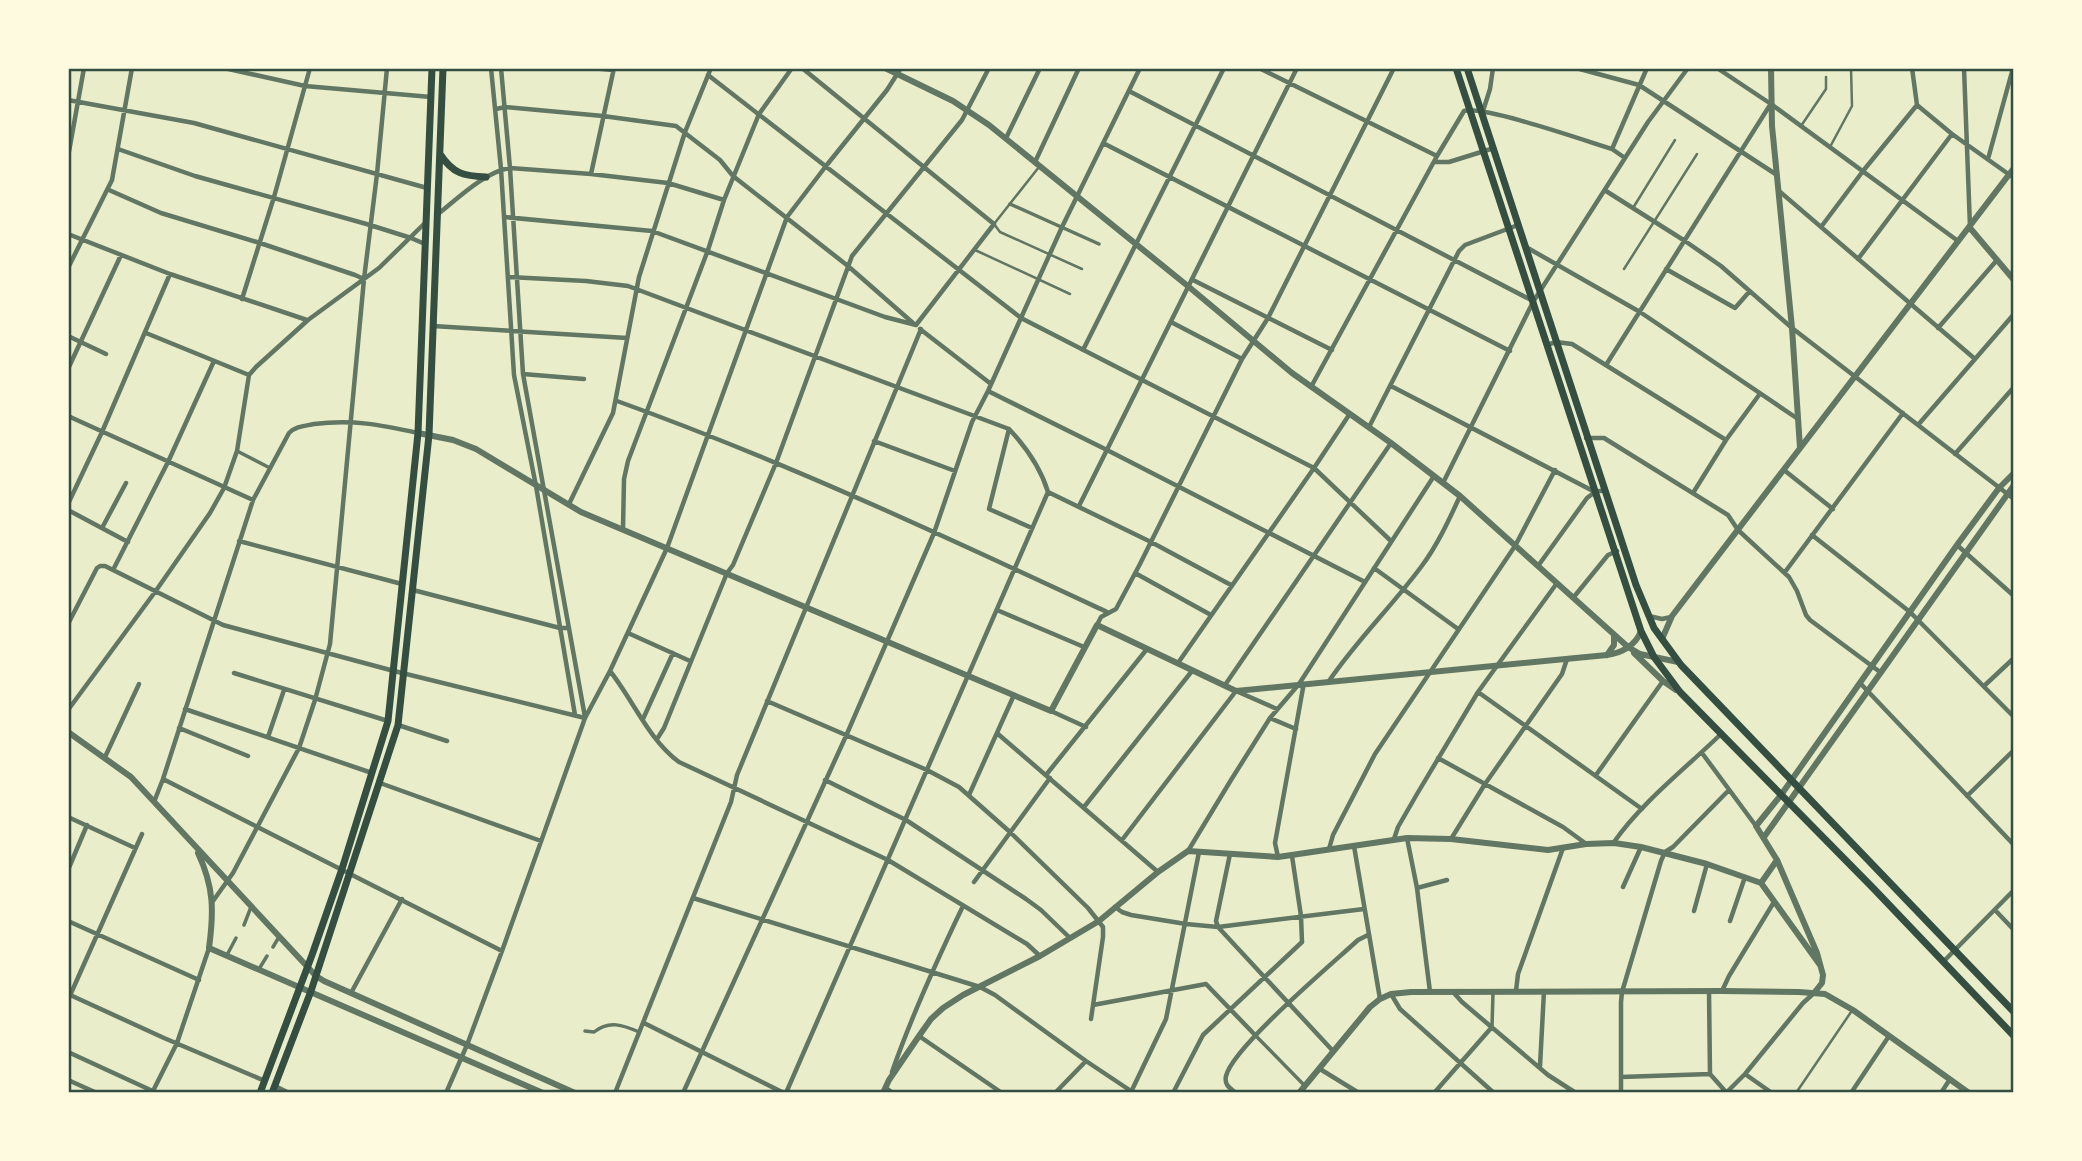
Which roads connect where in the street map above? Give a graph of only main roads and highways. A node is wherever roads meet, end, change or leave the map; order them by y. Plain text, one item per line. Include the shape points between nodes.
1 (432, 68) edge
2 (443, 68) edge
3 (1456, 68) edge
4 (1467, 68) edge
5 (440, 154) junction
6 (486, 177) road end
7 (2014, 1012) edge
8 (2014, 1036) edge
9 (274, 1089) edge
10 (260, 1093) edge

1 - 10 main road via 418,433 387,722 342,869
2 - 5 main road
3 - 8 main road via 1614,552 1654,657 1680,692
4 - 7 main road via 1648,616 1678,662
5 - 6 main road via 456,171
5 - 9 main road via 429,435 398,725

